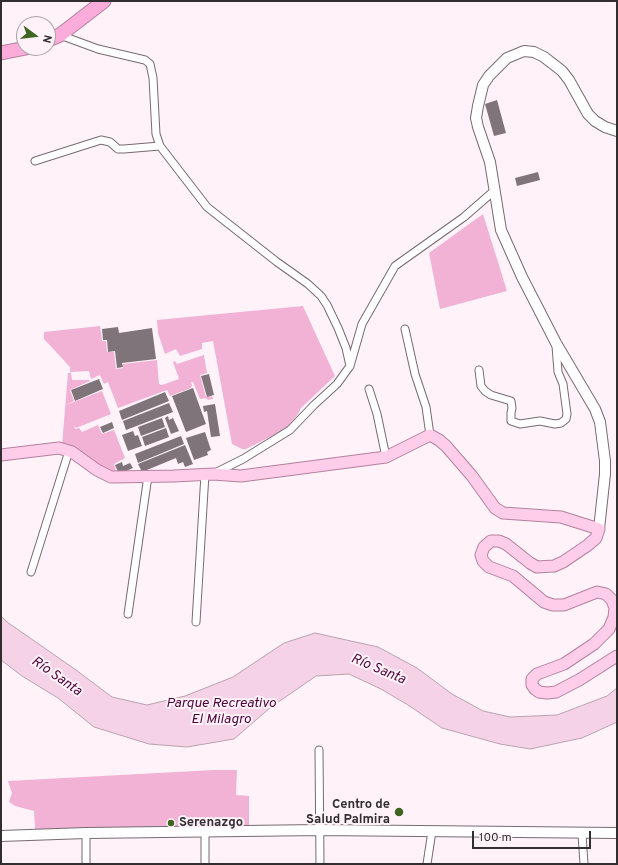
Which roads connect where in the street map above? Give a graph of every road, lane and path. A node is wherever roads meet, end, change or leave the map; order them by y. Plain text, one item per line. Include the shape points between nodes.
1 (104, 1) edge
2 (60, 35) junction
3 (56, 37) edge
4 (16, 50) edge
5 (1, 53) edge
6 (617, 131) edge
7 (160, 146) junction
8 (36, 161) dead end
9 (494, 190) junction
10 (405, 329) dead end
11 (556, 343) junction
12 (350, 366) junction
13 (479, 370) dead end
14 (369, 389) dead end
15 (430, 435) junction
16 (69, 451) junction
17 (1, 456) edge
18 (386, 457) junction
19 (209, 474) junction
20 (148, 476) junction
21 (599, 529) junction
22 (31, 572) dead end
23 (128, 614) dead end
24 (196, 622) dead end
25 (617, 656) edge
26 (319, 750) dead end
27 (320, 830) junction
28 (205, 832) junction
29 (432, 832) junction
30 (86, 833) junction
31 (617, 833) edge
32 (582, 834) junction
33 (1, 836) edge
34 (86, 864) edge
35 (205, 864) edge
36 (320, 864) edge
37 (427, 864) edge
38 (584, 864) edge

1 - 2 highway
2 - 3 highway
2 - 7 street via 98,49 145,60 150,64 156,134
4 - 5 highway
6 - 9 street via 605,127 588,114 570,80 544,57 524,51 507,58 483,85 476,118 490,162
7 - 8 street via 118,149 110,142 101,140
7 - 12 street via 207,207 321,296 338,328
9 - 11 street via 501,230 522,278
9 - 12 street via 464,217 395,266 362,324
10 - 15 street via 415,374 426,407
11 - 13 street via 558,372 563,384 567,414 561,423 540,421 520,424 512,421 510,401 485,391 481,386
11 - 21 street via 600,422 605,474
12 - 19 street via 337,384 290,430 243,459
14 - 18 street
15 - 18 main road
15 - 21 main road via 446,446 495,508 502,513 561,517
16 - 17 main road via 59,448
16 - 20 main road via 111,477
16 - 22 street
18 - 19 main road via 241,476
19 - 20 main road
19 - 24 street
20 - 23 street
21 - 25 main road via 596,538 588,545 554,566 537,566 530,563 499,541 491,541 481,554 489,567 513,576 544,602 564,605 597,592 606,594 612,600 615,608 610,629 594,644 564,664 537,674 532,680 532,685 539,692 556,692
26 - 27 street
27 - 28 street
27 - 29 street
27 - 36 street
28 - 30 street
28 - 35 street
29 - 32 street
29 - 37 street
30 - 33 street
30 - 34 street
31 - 32 street
32 - 38 street

